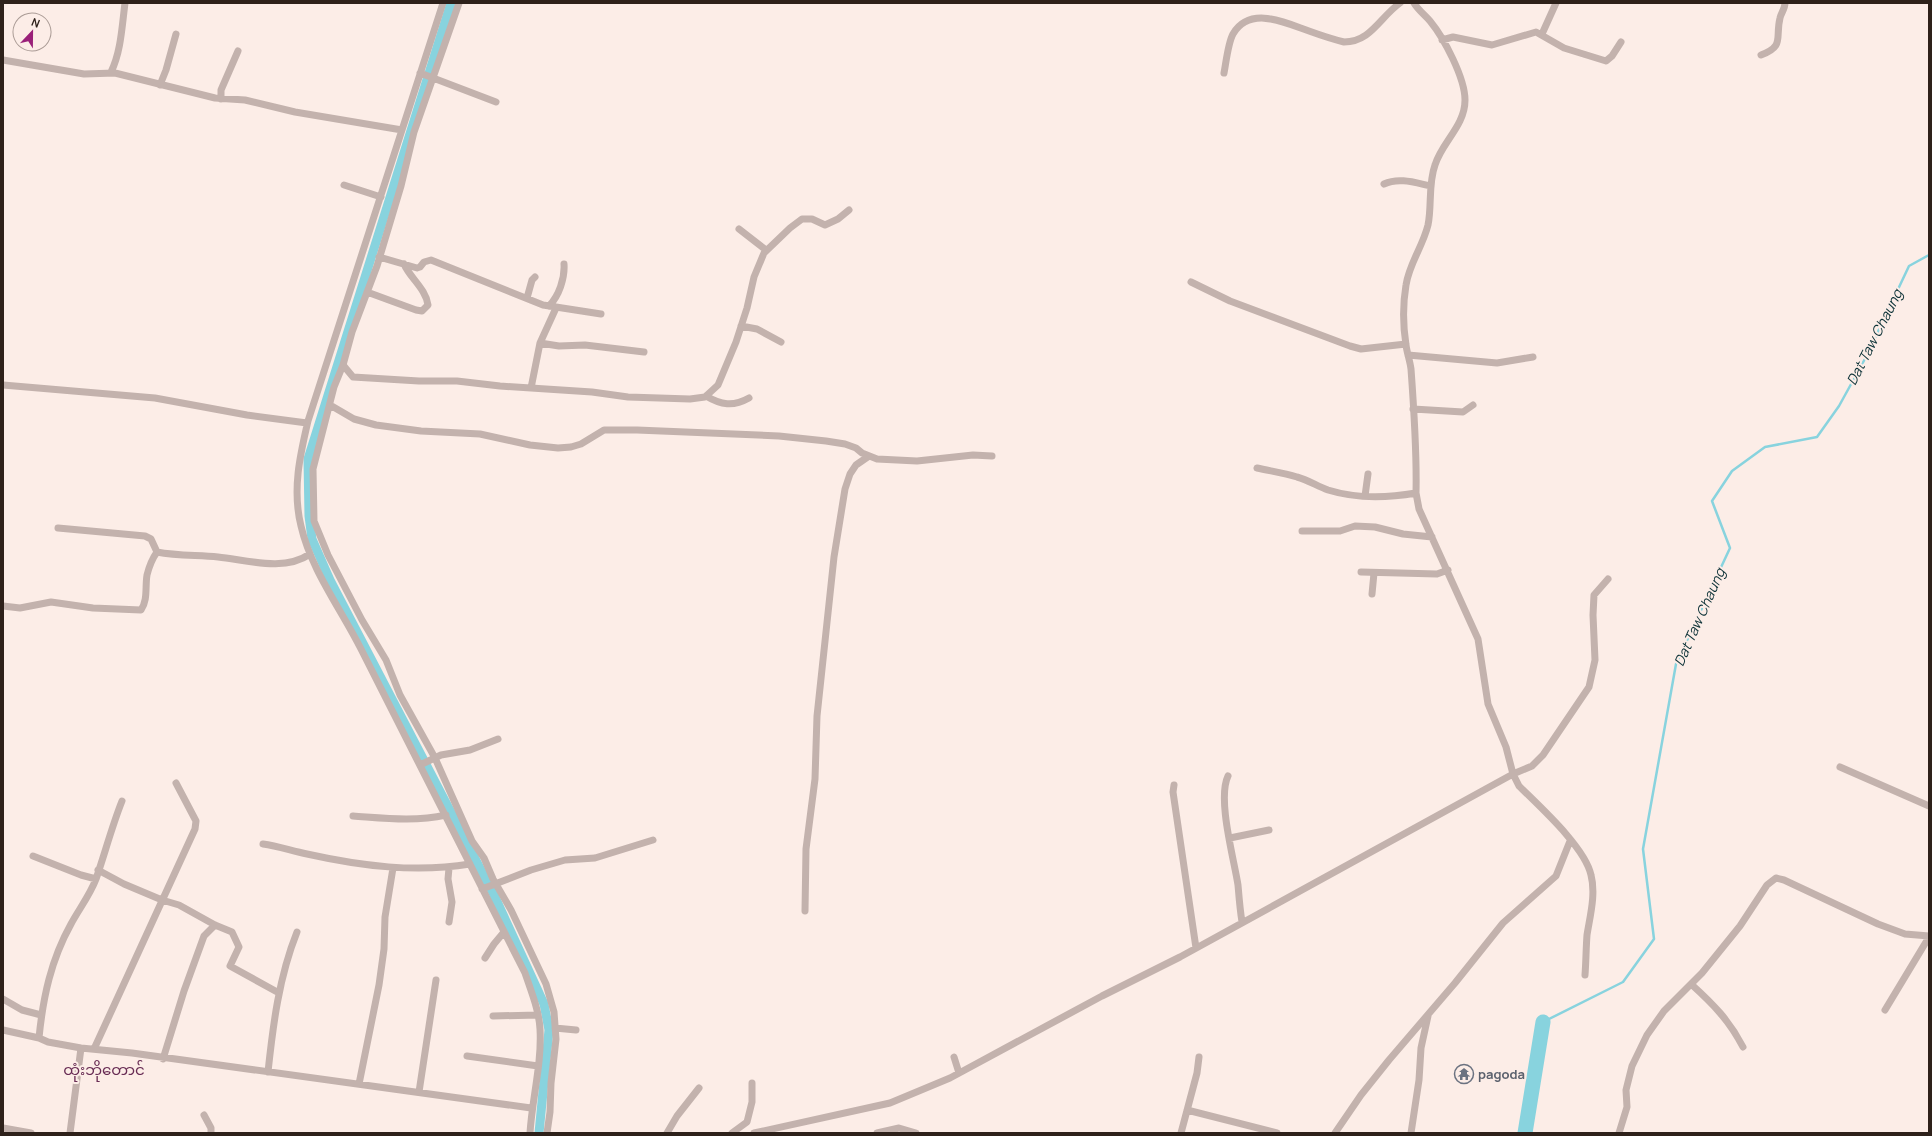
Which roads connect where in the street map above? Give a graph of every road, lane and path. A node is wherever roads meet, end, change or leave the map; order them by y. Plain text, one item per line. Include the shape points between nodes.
1 (125, 3) edge
2 (443, 3) edge
3 (459, 3) edge
4 (1400, 3) edge
5 (1414, 3) edge
6 (1556, 3) edge
7 (1785, 3) edge
8 (176, 34) dead end
9 (1542, 34) junction
10 (1442, 40) junction
11 (1621, 42) dead end
12 (238, 51) dead end
13 (1761, 55) dead end
14 (3, 60) edge
15 (111, 72) junction
16 (1224, 73) dead end
17 (427, 76) junction
18 (160, 85) junction
19 (221, 98) junction
20 (496, 102) dead end
21 (402, 130) junction
22 (344, 184) dead end
23 (1384, 184) dead end
24 (1431, 186) junction
25 (381, 197) junction
26 (849, 210) dead end
27 (739, 229) dead end
28 (766, 250) junction
29 (379, 257) junction
30 (404, 264) junction
31 (564, 264) dead end
32 (531, 278) dead end
33 (1191, 282) dead end
34 (367, 292) junction
35 (524, 297) junction
36 (552, 307) junction
37 (600, 314) dead end
38 (342, 322) junction
39 (353, 326) junction
40 (742, 326) junction
41 (781, 342) dead end
42 (540, 343) junction
43 (1406, 344) junction
44 (644, 352) dead end
45 (1408, 355) junction
46 (1534, 357) dead end
47 (343, 365) junction
48 (3, 385) edge
49 (531, 388) junction
50 (706, 396) junction
51 (749, 398) dead end
52 (330, 405) junction
53 (1473, 405) dead end
54 (1413, 409) junction
55 (307, 423) junction
56 (869, 456) junction
57 (992, 456) dead end
58 (1258, 468) dead end
59 (1368, 474) dead end
60 (1416, 493) junction
61 (1365, 496) junction
62 (58, 528) dead end
63 (1302, 531) dead end
64 (1432, 537) junction
65 (157, 552) junction
66 (310, 554) junction
67 (1448, 570) junction
68 (1362, 572) dead end
69 (1374, 573) junction
70 (1608, 579) dead end
71 (1372, 594) dead end
72 (3, 606) edge
73 (498, 740) dead end
74 (427, 761) junction
75 (1840, 767) dead end
76 (1513, 774) junction
77 (1228, 776) dead end
78 (176, 783) dead end
79 (1174, 785) dead end
80 (122, 800) dead end
81 (1929, 806) edge
82 (446, 815) junction
83 (353, 816) dead end
84 (1270, 830) dead end
85 (1230, 838) junction
86 (653, 840) dead end
87 (1570, 841) junction
88 (263, 844) dead end
89 (33, 856) dead end
90 (470, 864) junction
91 (393, 868) junction
92 (449, 868) junction
93 (98, 870) junction
94 (96, 879) junction
95 (494, 885) junction
96 (484, 889) junction
97 (162, 900) junction
98 (805, 911) dead end
99 (450, 922) dead end
100 (1242, 922) junction
101 (215, 925) junction
102 (297, 932) dead end
103 (504, 932) junction
104 (1929, 937) edge
105 (1196, 948) junction
106 (486, 958) dead end
107 (1585, 975) dead end
108 (436, 980) dead end
109 (1691, 984) junction
110 (278, 993) junction
111 (3, 998) edge
112 (1885, 1010) dead end
113 (1429, 1014) junction
114 (41, 1015) junction
115 (538, 1015) junction
116 (493, 1016) dead end
117 (555, 1028) junction
118 (3, 1030) edge
119 (576, 1030) dead end
120 (39, 1038) junction
121 (1743, 1047) dead end
122 (94, 1049) junction
123 (80, 1054) junction
124 (467, 1056) dead end
125 (954, 1057) dead end
126 (1199, 1057) dead end
127 (163, 1059) junction
128 (538, 1066) junction
129 (268, 1072) junction
130 (959, 1073) junction
131 (752, 1083) dead end
132 (359, 1084) junction
133 (699, 1088) dead end
134 (419, 1092) junction
135 (532, 1108) junction
136 (1187, 1110) junction
137 (204, 1115) dead end
138 (3, 1128) edge
139 (31, 1133) edge
140 (70, 1133) edge
141 (211, 1133) edge
142 (530, 1133) edge
143 (547, 1133) edge
144 (667, 1133) edge
145 (732, 1133) edge
146 (754, 1133) edge
147 (877, 1133) edge
148 (916, 1133) edge
149 (1181, 1133) edge
150 (1277, 1133) edge
151 (1335, 1133) edge
152 (1411, 1133) edge
153 (1619, 1133) edge

1 - 15 street via 117,56
2 - 17 street
3 - 17 street
4 - 16 street via 1365,38 1354,42 1344,42 1280,20 1264,17 1251,20 1242,24 1233,34
5 - 10 street
6 - 9 street
7 - 13 street via 1780,18 1778,44 1772,51
8 - 18 street
9 - 10 street via 1536,32 1492,45 1453,37
9 - 11 street via 1564,48 1606,61
10 - 24 street via 1461,80 1465,99 1464,115 1443,147 1435,165
12 - 19 street via 221,90
14 - 15 street via 84,74
15 - 18 street
17 - 20 street
17 - 21 street
17 - 29 street via 401,186
18 - 19 street
19 - 21 street via 245,100 295,112
21 - 25 street
22 - 25 street
23 - 24 street via 1401,181
24 - 43 street via 1428,224 1406,284
25 - 38 street
26 - 28 street via 829,224 802,219
27 - 28 street
28 - 40 street via 754,277
29 - 30 street
29 - 34 street
30 - 34 street via 408,274 427,297 428,304 425,309 416,310
30 - 35 street via 417,268 431,260
31 - 36 street via 564,280
32 - 35 street
33 - 43 street via 1230,301 1356,348
34 - 39 street
35 - 36 street
36 - 37 street
36 - 42 street
38 - 39 street
38 - 55 street
39 - 47 street
40 - 41 street via 757,329
40 - 50 street via 718,385
42 - 44 street
42 - 49 street
43 - 45 street
45 - 46 street via 1497,364
45 - 54 street
47 - 49 street via 353,377 457,381
47 - 52 street
48 - 55 street via 155,398
49 - 50 street via 628,397
50 - 51 street via 718,403 732,404
52 - 56 street via 354,419 376,425 421,431 480,434 558,448 581,444 604,430 637,430 779,436 826,441 846,444
52 - 74 street via 313,469 314,521 328,555 386,660
53 - 54 street via 1463,412
54 - 60 street
55 - 66 street via 299,458 297,492 300,526
56 - 57 street via 877,459 917,461 973,455
56 - 98 street via 850,474 845,489 834,557 816,716 815,779 806,849
58 - 61 street via 1302,478 1335,492
59 - 61 street
60 - 61 street via 1394,497
60 - 64 street via 1419,509
62 - 65 street via 145,536 151,539
63 - 64 street via 1340,531 1354,526
64 - 67 street
65 - 66 street via 175,556 217,557 279,564 294,562
65 - 72 street via 152,558 147,576 146,594 141,610 93,608 51,602 20,608
66 - 74 street
67 - 69 street via 1437,574
67 - 76 street via 1478,639 1488,704 1506,747
68 - 69 street
69 - 71 street
70 - 76 street via 1594,595 1592,615 1595,660 1589,687 1543,755 1532,766
73 - 74 street
74 - 82 street
74 - 95 street via 484,858
75 - 81 street
76 - 87 street via 1519,786
76 - 100 street
77 - 85 street via 1224,794
78 - 97 street via 196,821 195,829
79 - 105 street
80 - 93 street
82 - 83 street via 399,819
82 - 90 street
84 - 85 street
85 - 100 street
86 - 95 street via 595,858 565,860
87 - 107 street via 1591,874 1593,895
87 - 113 street via 1556,876 1503,923
88 - 91 street
89 - 94 street
90 - 92 street
90 - 96 street
91 - 92 street
91 - 132 street via 385,917 380,985
92 - 99 street via 452,902
93 - 94 street
93 - 97 street
94 - 114 street via 71,924 50,972
95 - 96 street
95 - 117 street via 511,910 546,984 554,1012
96 - 103 street
97 - 101 street via 179,905
97 - 122 street
100 - 105 street
101 - 110 street via 232,932 239,947 230,966
101 - 127 street via 204,936
102 - 110 street
103 - 106 street
103 - 115 street via 525,973
104 - 109 street via 1904,934 1878,924 1776,878 1767,885 1740,926
104 - 112 street
105 - 130 street
108 - 134 street
109 - 121 street via 1723,1015
109 - 153 street via 1664,1011 1646,1035 1632,1066 1626,1090 1627,1107
110 - 129 street
111 - 114 street via 22,1010
113 - 151 street via 1361,1095
113 - 152 street via 1421,1048
114 - 120 street
115 - 116 street
115 - 128 street
117 - 119 street
117 - 143 street
118 - 120 street
120 - 123 street
122 - 123 street
122 - 127 street
123 - 140 street
124 - 128 street
125 - 130 street
126 - 136 street
127 - 129 street
128 - 135 street
129 - 132 street
130 - 146 street via 890,1103
131 - 145 street via 752,1102 747,1122
132 - 134 street
133 - 144 street
134 - 135 street
135 - 142 street
136 - 149 street
136 - 150 street
137 - 141 street
138 - 139 street
147 - 148 street via 899,1128

